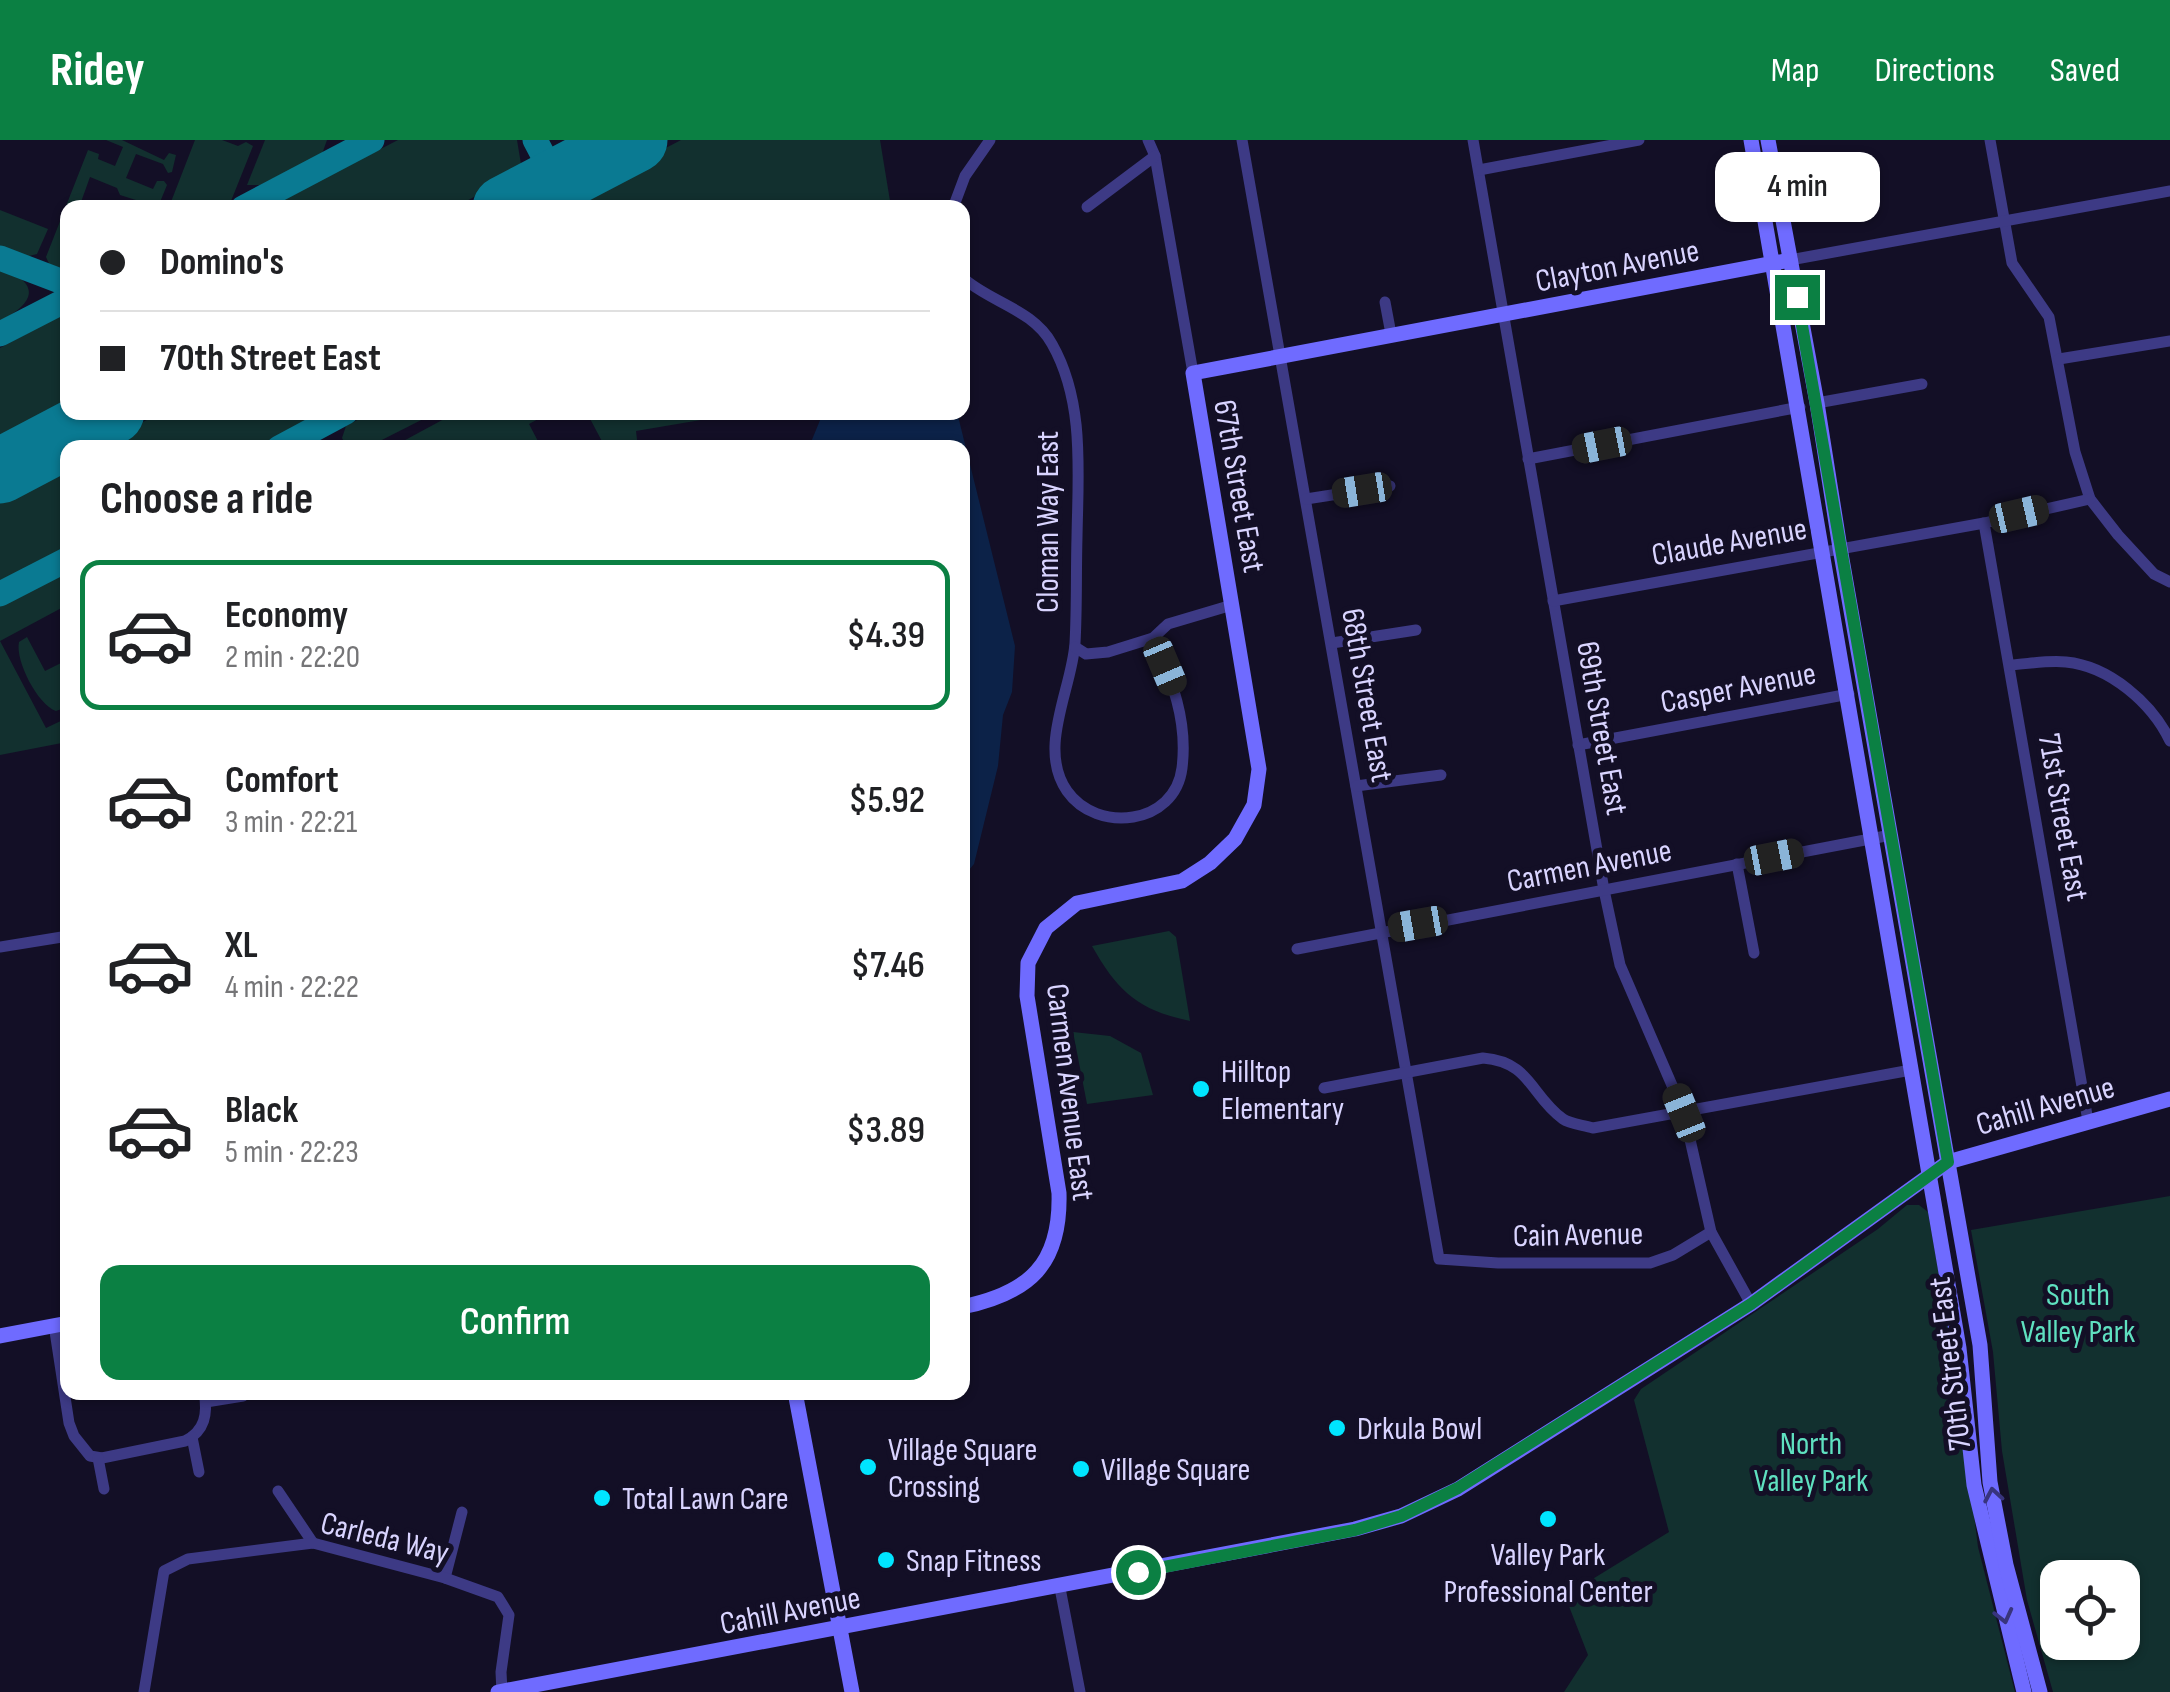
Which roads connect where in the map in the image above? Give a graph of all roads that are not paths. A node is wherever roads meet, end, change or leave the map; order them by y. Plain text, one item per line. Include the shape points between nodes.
1 (990, 140) edge
2 (1148, 140) edge
3 (1242, 140) edge
4 (1473, 140) edge
5 (1639, 140) edge
6 (1752, 140) edge
7 (1768, 140) edge
8 (1990, 140) edge
9 (1155, 156) junction
10 (1478, 170) junction
11 (2170, 191) edge
12 (956, 200) edge
13 (1087, 206) dead end
14 (2005, 220) junction
15 (1790, 260) junction
16 (1772, 263) junction
17 (970, 284) edge
18 (1386, 302) dead end
19 (1502, 314) junction
20 (1392, 334) junction
21 (2170, 341) edge
22 (1280, 356) junction
23 (2059, 359) junction
24 (1192, 373) junction
25 (1922, 384) dead end
26 (1817, 404) junction
27 (1800, 407) junction
28 (1528, 459) junction
29 (1390, 486) dead end
30 (2090, 498) junction
31 (1306, 499) junction
32 (1984, 523) junction
33 (1832, 550) junction
34 (2170, 582) edge
35 (1553, 601) junction
36 (1232, 605) junction
37 (1416, 630) dead end
38 (1153, 638) junction
39 (1332, 642) junction
40 (1075, 647) junction
41 (2010, 665) junction
42 (1848, 694) junction
43 (2170, 741) edge
44 (1578, 745) junction
45 (1442, 775) dead end
46 (1356, 786) junction
47 (1882, 836) junction
48 (1235, 839) joint
49 (1737, 864) junction
50 (1604, 890) junction
51 (1381, 931) junction
52 (60, 937) edge
53 (0, 947) edge
54 (1297, 949) dead end
55 (1754, 953) dead end
56 (1912, 1070) junction
57 (1406, 1071) junction
58 (1324, 1088) dead end
59 (2170, 1099) edge
60 (1684, 1113) junction
61 (2088, 1121) junction
62 (1948, 1162) junction
63 (1930, 1176) junction
64 (1712, 1232) junction
65 (1438, 1259) joint
66 (1751, 1304) junction
67 (970, 1305) edge
68 (60, 1324) edge
69 (0, 1336) edge
70 (68, 1400) edge
71 (205, 1400) edge
72 (797, 1400) edge
73 (192, 1437) junction
74 (98, 1458) junction
75 (198, 1472) dead end
76 (104, 1489) dead end
77 (278, 1491) dead end
78 (462, 1512) dead end
79 (313, 1544) junction
80 (444, 1578) junction
81 (1060, 1588) junction
82 (840, 1629) junction
83 (144, 1692) edge
84 (500, 1692) edge
85 (852, 1692) edge
86 (1080, 1692) edge
87 (2024, 1692) edge
88 (2040, 1692) edge

1 - 12 street
2 - 9 street, 67th Street East
3 - 22 street, 68th Street East
4 - 10 street, 69th Street East
5 - 10 street
6 - 16 street, 70th Street East
7 - 15 street, 70th Street East
8 - 14 street
9 - 13 street
9 - 24 street, 67th Street East
10 - 19 street, 69th Street East
11 - 14 street, Clayton Avenue
14 - 15 street, Clayton Avenue
14 - 23 street via 2012,264 2048,318
15 - 16 street, Clayton Avenue
15 - 26 street, 70th Street East
16 - 19 street, Clayton Avenue
16 - 27 street, 70th Street East
17 - 40 street, Cloman Way East via 1022,312 1051,342 1072,394 1078,449
18 - 20 street
19 - 20 street, Clayton Avenue
19 - 28 street, 69th Street East
20 - 22 street, Clayton Avenue
21 - 23 street
22 - 24 street, Clayton Avenue
22 - 31 street, 68th Street East
23 - 30 street
24 - 36 street, 67th Street East
25 - 26 street
26 - 33 street, 70th Street East
27 - 28 street
27 - 33 street, 70th Street East
28 - 35 street, 69th Street East
29 - 31 street
30 - 32 street, Claude Avenue
30 - 34 street via 2154,574
31 - 39 street, 68th Street East
32 - 33 street, Claude Avenue
32 - 41 street, 71st Street East
33 - 35 street, Claude Avenue
33 - 42 street, 70th Street East
33 - 47 street, 70th Street East
35 - 44 street, 69th Street East
36 - 38 street via 1168,624
36 - 48 street, 67th Street East via 1259,769 1254,806
37 - 39 street
38 - 40 street via 1108,652 1086,654
38 - 40 street, Cloman Way East via 1177,694 1182,773 1168,802 1138,818 1104,818 1082,806 1058,773 1055,738
39 - 46 street, 68th Street East
41 - 43 street via 2067,662 2092,670 2132,693
41 - 61 street, 71st Street East
42 - 44 street, Casper Avenue
42 - 47 street, 70th Street East
44 - 50 street, 69th Street East
45 - 46 street
46 - 51 street, 68th Street East
47 - 49 street, Carmen Avenue
47 - 56 street, 70th Street East
47 - 62 street, 70th Street East
48 - 67 street, Carmen Avenue East via 1182,881 1076,902 1046,928 1028,962 1026,996 1060,1221 1052,1254 1028,1280
49 - 50 street, Carmen Avenue
49 - 55 street
50 - 51 street, Carmen Avenue
50 - 60 street, 69th Street East via 1620,965
51 - 54 street, Carmen Avenue
51 - 57 street, 68th Street East
52 - 53 street
56 - 60 street
56 - 63 street, 70th Street East
57 - 58 street
57 - 60 street via 1504,1060 1565,1121 1593,1128
57 - 65 street, 68th Street East
59 - 61 street, Cahill Avenue
60 - 64 street, 69th Street East
61 - 62 street, Cahill Avenue
62 - 63 street, Cahill Avenue
88 -> 62 street, 70th Street East via 1990,1482 1980,1346
63 - 66 street, Cahill Avenue
63 -> 87 street, 70th Street East via 1974,1485
64 - 65 street, Cain Avenue via 1650,1263
64 - 66 street, 69th Street East
66 - 81 street, Cahill Avenue via 1458,1488 1401,1516
68 - 69 street
70 - 74 street via 74,1436
71 - 73 street via 205,1419
72 - 82 street
73 - 74 street
73 - 75 street
74 - 76 street
77 - 79 street
78 - 80 street
79 - 80 street, Carleda Way
79 - 83 street, Carleda Way via 188,1559 164,1571
80 - 84 street, Carleda Way via 498,1597 510,1615
81 - 82 street, Cahill Avenue
81 - 86 street
82 - 84 street, Cahill Avenue
82 - 85 street

